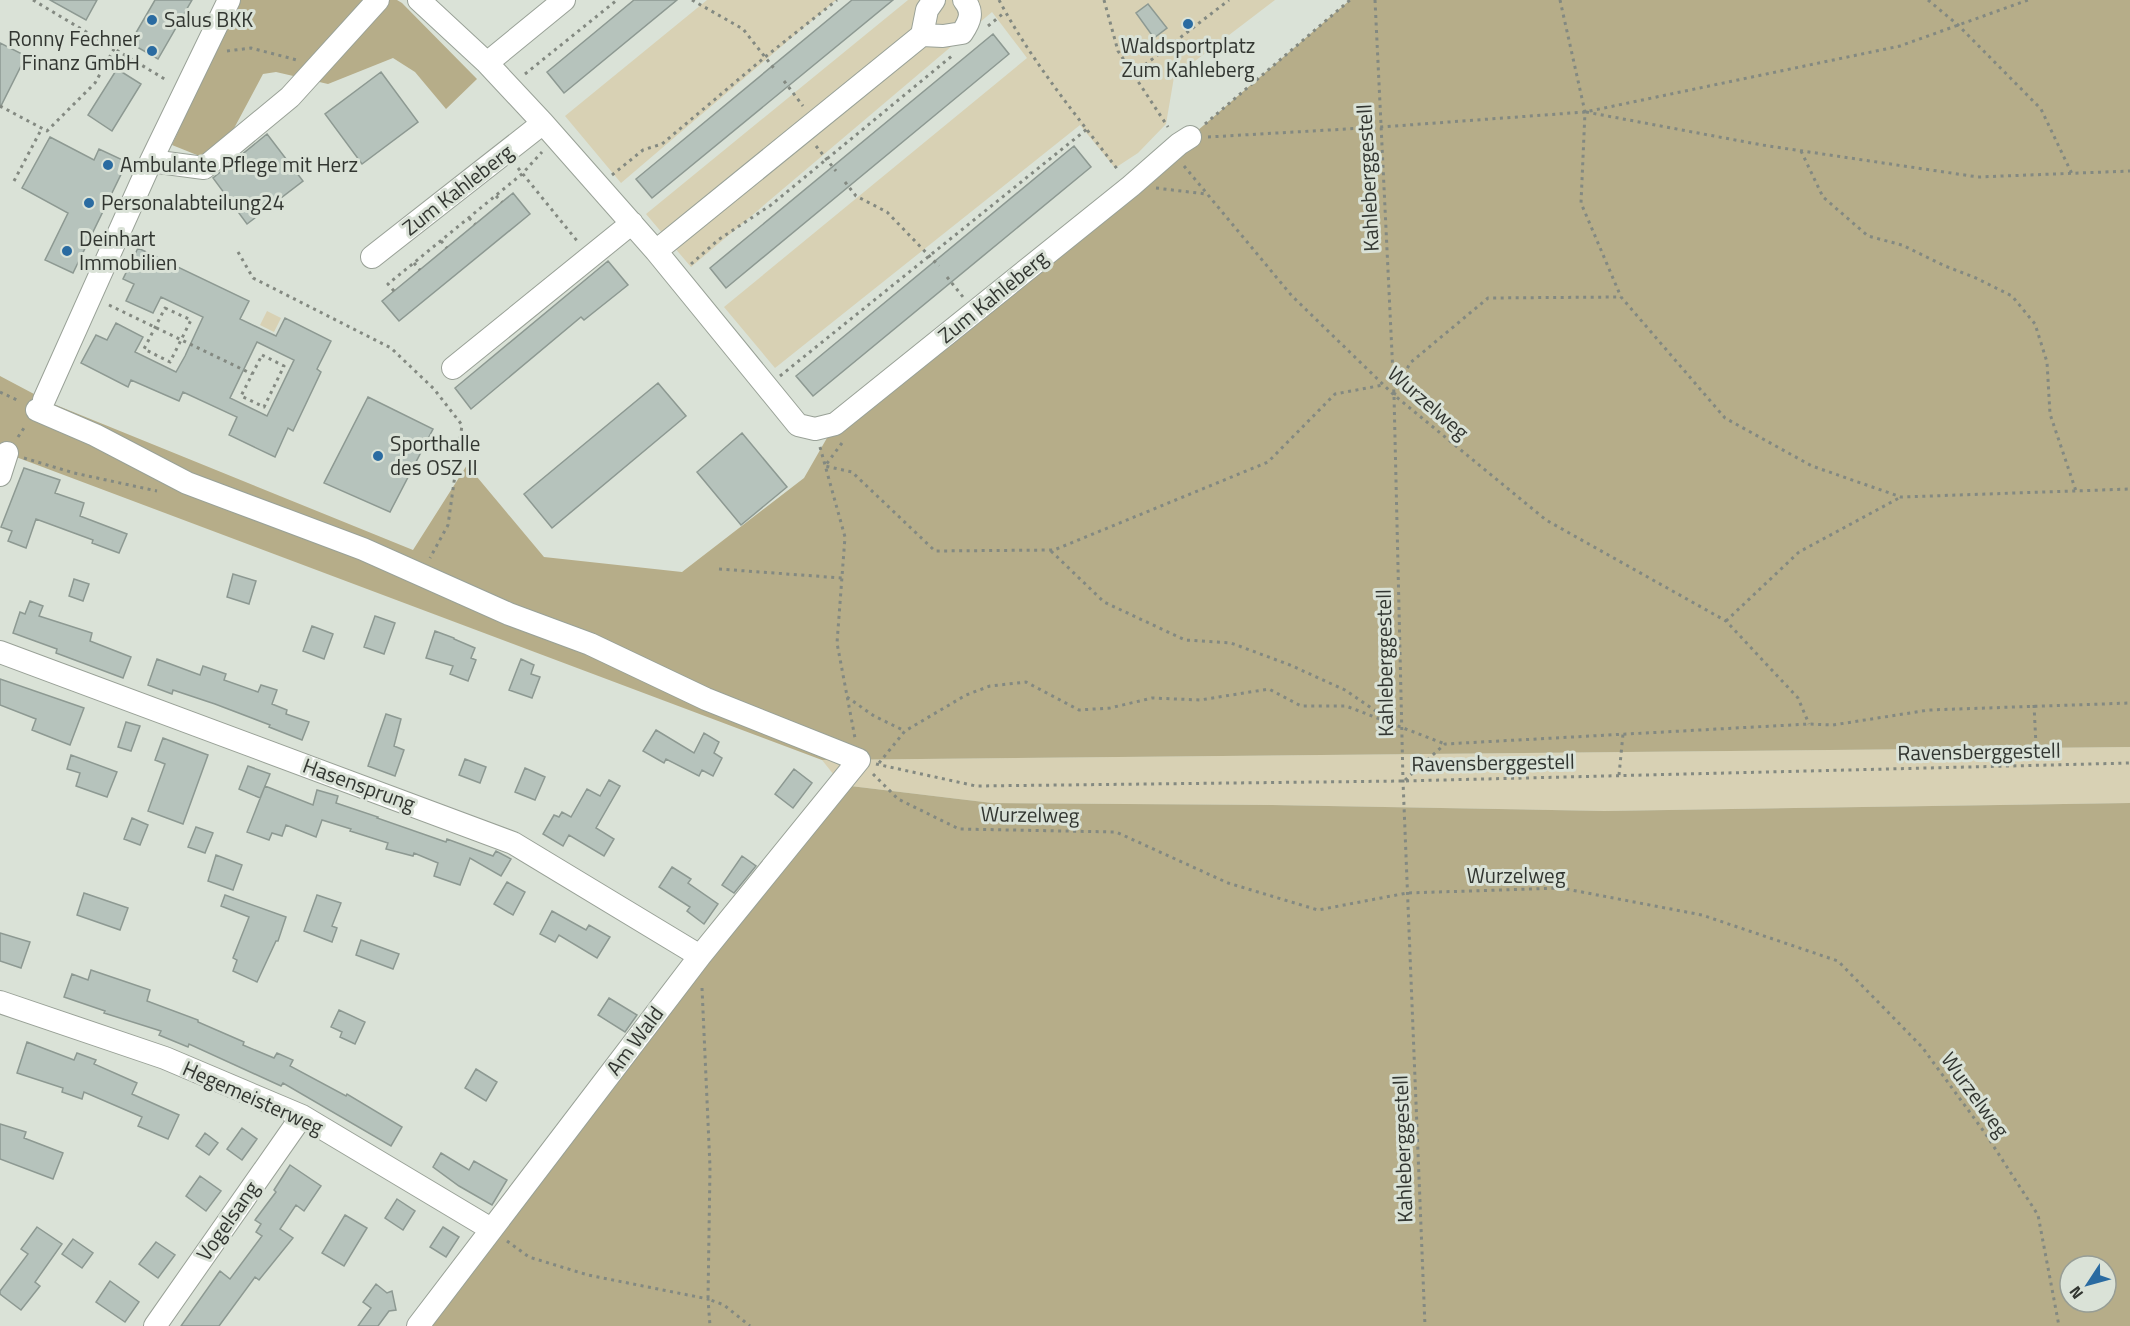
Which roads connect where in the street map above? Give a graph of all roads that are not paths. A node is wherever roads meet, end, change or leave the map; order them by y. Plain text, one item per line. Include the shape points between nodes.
1 (229, 0) edge
2 (378, 0) edge
3 (419, 0) edge
4 (564, 0) edge
5 (934, 0) edge
6 (964, 0) edge
7 (922, 35) junction
8 (487, 63) junction
9 (549, 130) junction
10 (1180, 144) road end
11 (152, 161) junction
12 (632, 223) junction
13 (656, 251) junction
14 (372, 257) dead end
15 (453, 368) dead end
16 (7, 453) road end
17 (0, 475) edge
18 (0, 652) edge
19 (700, 956) junction
20 (0, 1002) edge
21 (302, 1116) junction
22 (491, 1229) junction
23 (155, 1326) edge
24 (417, 1326) edge

1 - 11 street
2 - 11 street via 290,97 204,168
3 - 8 street
4 - 8 street
5 - 7 street via 927,10
6 - 7 street via 971,13 962,33
7 - 13 street
8 - 9 street
9 - 12 street
9 - 14 street, Zum Kahleberg via 505,153
10 - 13 street, Zum Kahleberg via 835,424 815,429 798,424
11 - 19 street, Am Wald via 41,405 186,483 363,549 509,614 590,644 706,699 869,762
12 - 13 street
12 - 15 street
16 - 17 street
18 - 19 street, Hasensprung via 513,843
19 - 22 street, Am Wald
20 - 21 street, Hegemeisterweg via 165,1058
21 - 22 street, Hegemeisterweg
21 - 23 street, Vogelsang
22 - 24 street, Am Wald

